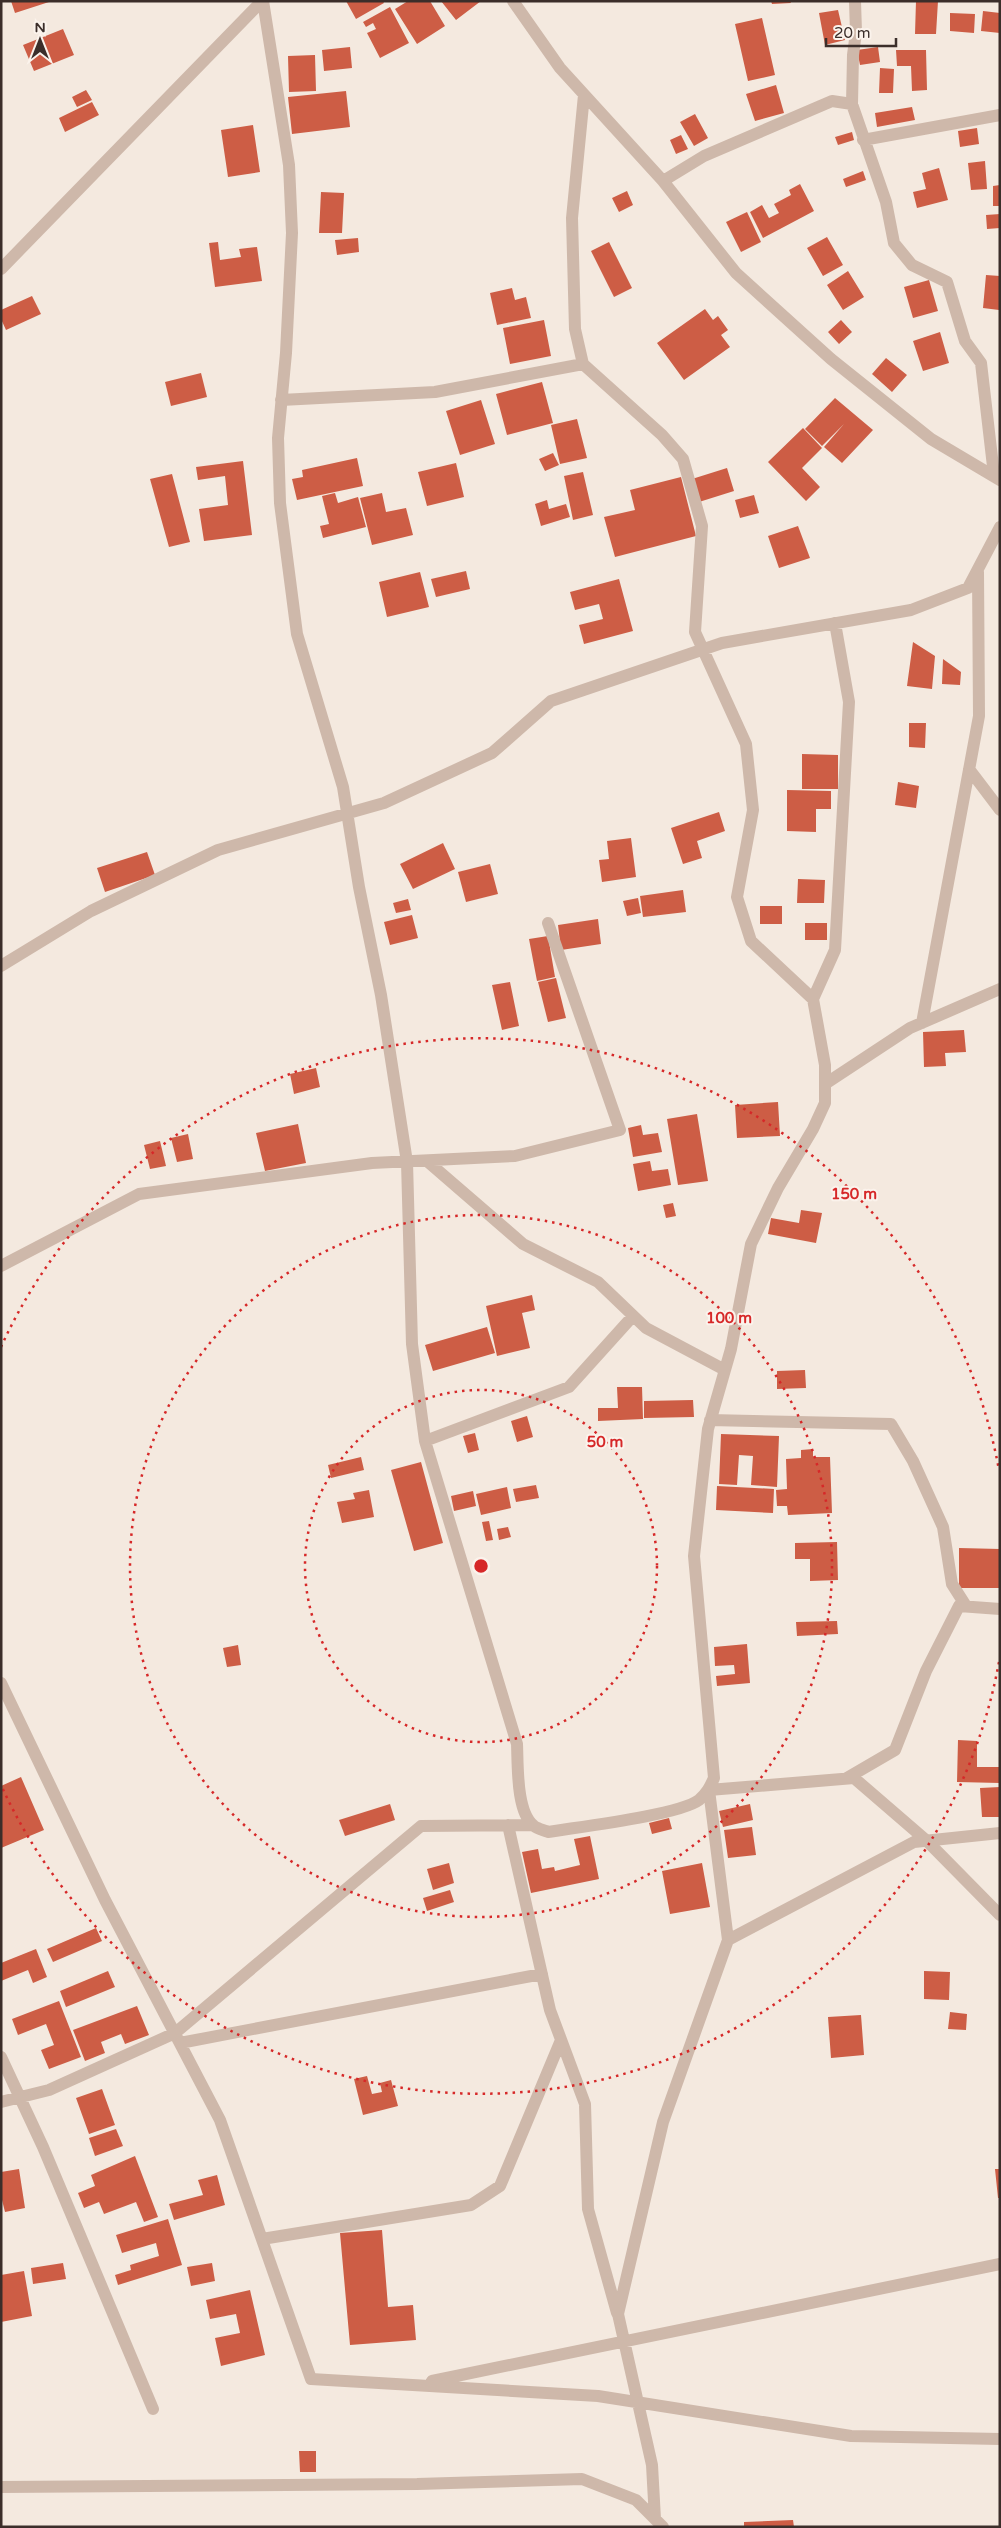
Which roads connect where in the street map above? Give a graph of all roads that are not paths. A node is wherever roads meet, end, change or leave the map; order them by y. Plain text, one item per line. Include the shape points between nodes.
1 (262, 1) edge
2 (513, 1) edge
3 (855, 1) edge
4 (584, 95) junction
5 (852, 104) junction
6 (1000, 115) edge
7 (863, 140) junction
8 (664, 181) junction
9 (1, 269) edge
10 (583, 364) junction
11 (281, 400) junction
12 (997, 477) edge
13 (1000, 528) edge
14 (978, 570) junction
15 (834, 623) junction
16 (703, 649) junction
17 (969, 769) junction
18 (1000, 810) edge
19 (348, 814) junction
20 (548, 923) dead end
21 (1, 966) edge
22 (1000, 989) edge
23 (813, 999) junction
24 (922, 1023) junction
25 (825, 1084) junction
26 (427, 1160) junction
27 (408, 1162) junction
28 (1, 1266) edge
29 (633, 1316) junction
30 (725, 1370) junction
31 (710, 1420) junction
32 (425, 1441) junction
33 (966, 1606) junction
34 (1000, 1609) edge
35 (1, 1683) edge
36 (847, 1778) junction
37 (709, 1790) junction
38 (508, 1826) junction
39 (533, 1826) junction
40 (1000, 1833) edge
41 (927, 1841) junction
42 (1000, 1915) edge
43 (728, 1940) junction
44 (542, 1974) junction
45 (177, 2038) junction
46 (561, 2040) junction
47 (1, 2057) edge
48 (20, 2098) junction
49 (1, 2102) edge
50 (262, 2238) junction
51 (1000, 2264) edge
52 (618, 2314) junction
53 (624, 2342) junction
54 (416, 2385) junction
55 (638, 2402) junction
56 (153, 2409) dead end
57 (1000, 2439) edge
58 (1, 2487) edge
59 (659, 2523) edge

1 - 9 street
1 - 11 street via 289,165 292,233
2 - 4 street via 560,68
3 - 5 street
4 - 8 street
4 - 10 street via 572,218 575,329
5 - 7 street
5 - 8 street via 832,101 704,156
6 - 7 street
7 - 12 street via 886,202 894,244 912,265 946,282 965,341 981,363
8 - 12 street via 736,273 831,359 930,439
10 - 11 street via 435,392
10 - 16 street via 662,435 683,459 702,526 696,632
11 - 19 street via 278,438 280,503 297,634 344,787
13 - 14 street
14 - 15 street via 968,588 912,610
14 - 17 street via 978,716
15 - 16 street via 722,642
15 - 23 street via 849,702 835,950
16 - 19 street via 551,701 492,753 384,803
16 - 23 street via 746,744 753,810 737,897 751,941
17 - 18 street
17 - 24 street
19 - 21 street via 218,850 90,912
19 - 27 street
20 - 26 street via 620,1130 514,1156
22 - 24 street
23 - 25 street via 825,1065
24 - 25 street
25 - 30 street via 825,1103 821,1112 751,1244
26 - 27 street
26 - 29 street via 523,1244 598,1282
27 - 28 street via 372,1163 139,1194
27 - 32 street via 412,1344
29 - 30 street via 646,1328
29 - 32 street via 569,1388
30 - 31 street
31 - 33 street via 891,1424 913,1460 943,1527 952,1584
31 - 37 street via 694,1556 713,1761 714,1778
32 - 39 street via 517,1744 518,1782 525,1813
33 - 34 street
33 - 36 street via 959,1606 926,1671 896,1750
35 - 45 street via 105,1900
36 - 37 street
36 - 41 street via 854,1778
37 - 39 street via 697,1801 662,1812 548,1832
37 - 43 street
38 - 39 street
38 - 44 street
38 - 45 street via 421,1826
40 - 41 street
41 - 42 street
41 - 43 street via 914,1842
43 - 52 street via 663,2122
44 - 45 street
44 - 46 street
45 - 48 street via 49,2090
45 - 50 street via 220,2120
46 - 50 street via 500,2186 471,2205
46 - 52 street via 585,2104 588,2209
47 - 48 street
48 - 49 street
48 - 56 street
50 - 54 street via 311,2379
51 - 53 street
52 - 53 street
53 - 54 street
53 - 55 street
54 - 55 street via 598,2396
55 - 57 street via 851,2436
55 - 59 street via 652,2465
58 - 59 street via 398,2485 582,2480 636,2500

